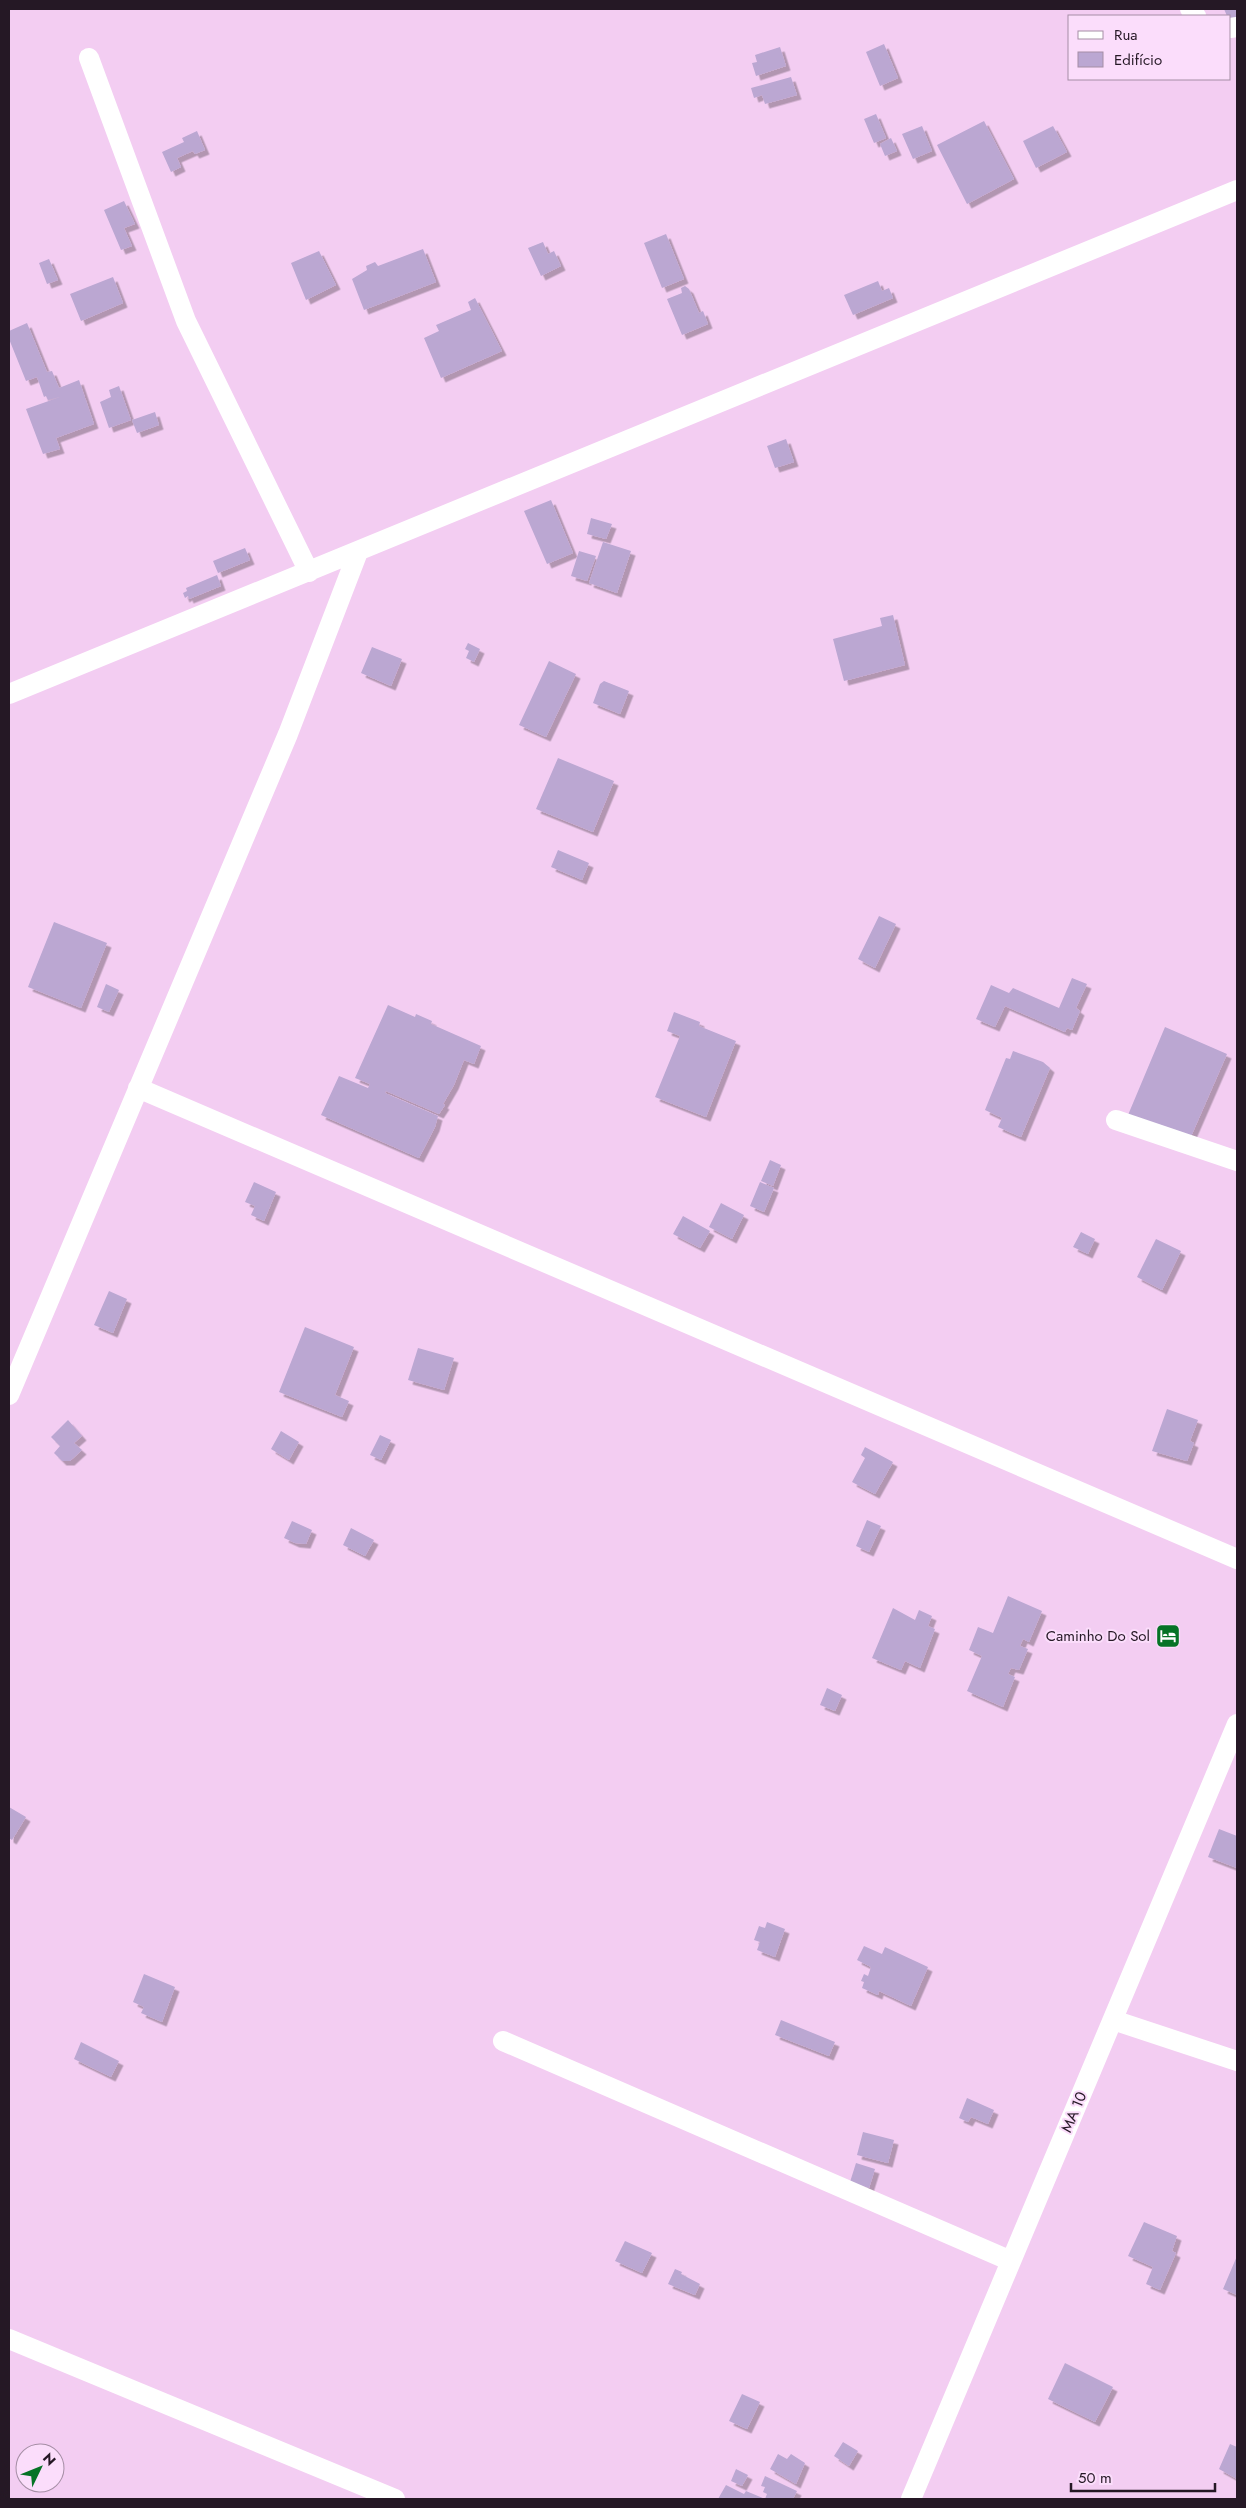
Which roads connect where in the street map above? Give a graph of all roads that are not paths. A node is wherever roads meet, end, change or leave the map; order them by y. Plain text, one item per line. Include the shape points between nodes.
1 (89, 58) dead end
2 (1237, 190) edge
3 (358, 552) junction
4 (309, 572) junction
5 (9, 694) edge
6 (138, 1088) junction
7 (1116, 1120) dead end
8 (1237, 1161) edge
9 (9, 1395) edge
10 (1237, 1558) edge
11 (1237, 1724) edge
12 (1112, 2020) junction
13 (503, 2041) dead end
14 (1237, 2061) edge
15 (1011, 2261) junction
16 (9, 2339) edge
17 (395, 2499) edge
18 (910, 2499) edge

1 - 4 street via 186,321
2 - 3 street
3 - 4 street
3 - 6 street via 288,734
4 - 5 street
6 - 9 street
6 - 10 street
7 - 8 street
11 - 12 street, MA 10
12 - 14 street
12 - 15 street, MA 10
13 - 15 street
15 - 18 street, MA 10
16 - 17 street

